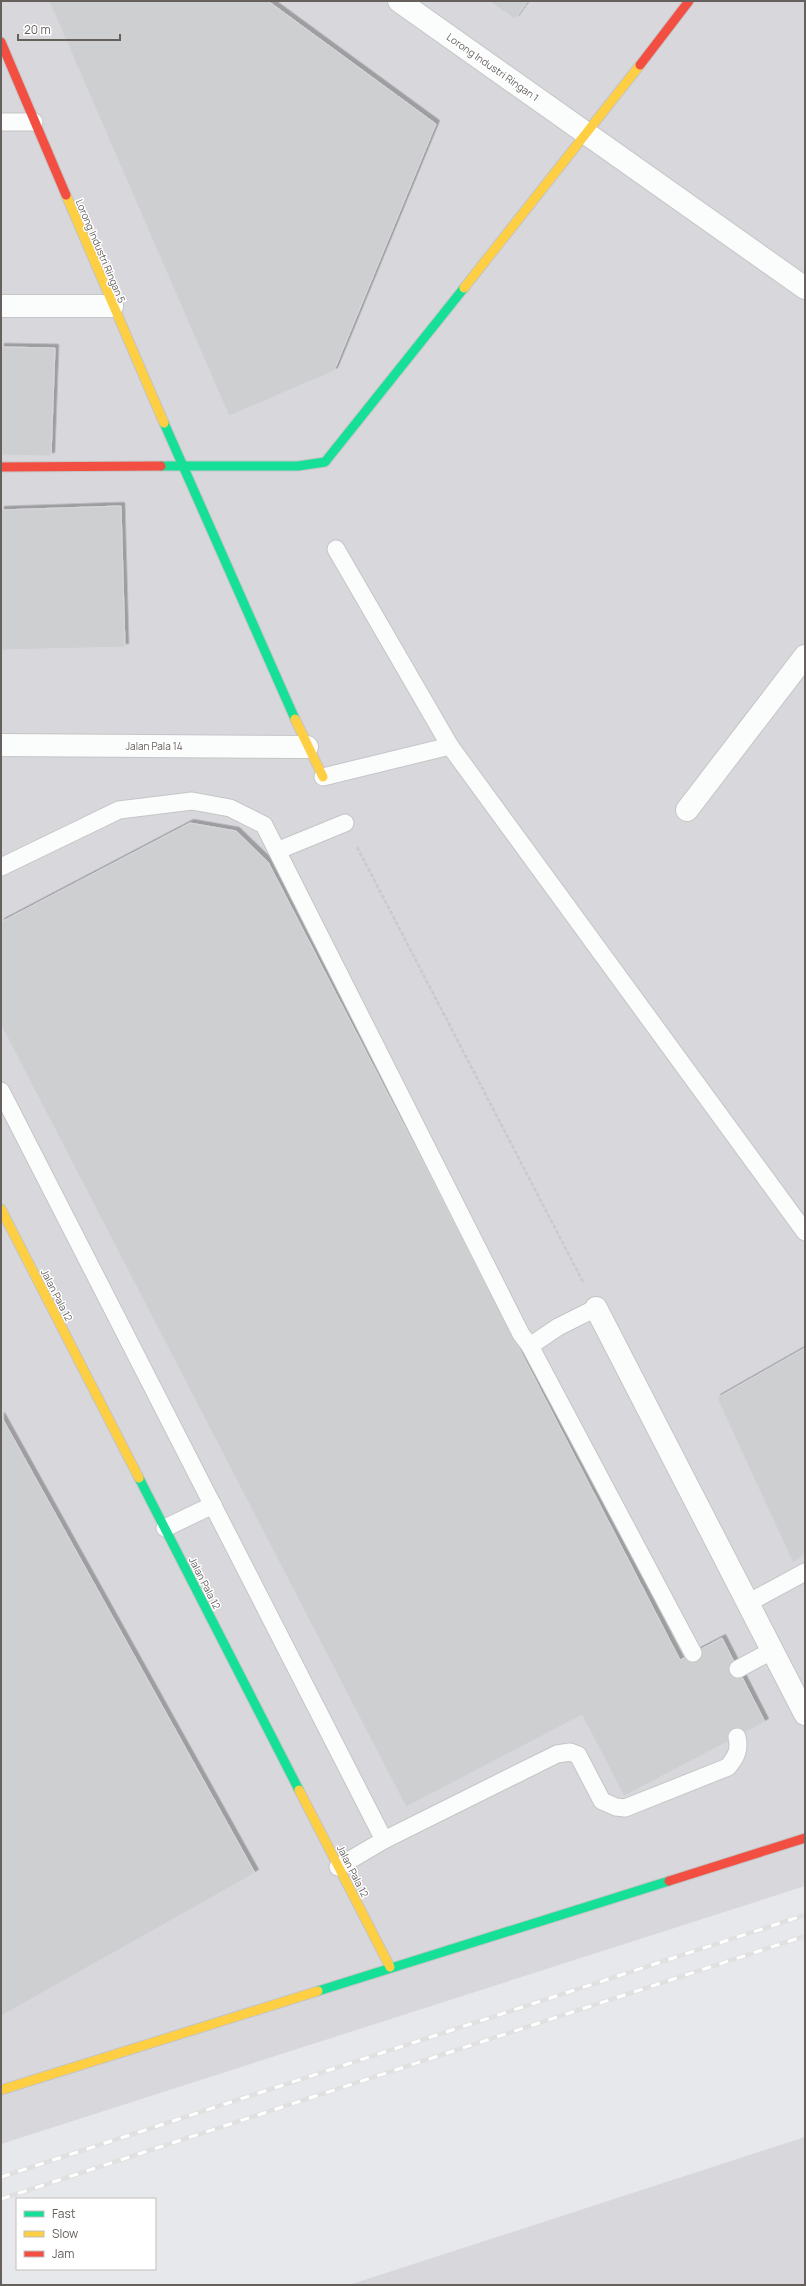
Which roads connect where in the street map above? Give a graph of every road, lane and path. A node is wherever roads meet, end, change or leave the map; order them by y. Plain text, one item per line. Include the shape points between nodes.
1 (399, 1) edge
2 (689, 1) edge
3 (1, 42) edge
4 (1, 122) edge
5 (34, 122) junction
6 (587, 134) junction
7 (805, 288) edge
8 (1, 306) edge
9 (112, 306) junction
10 (1, 467) edge
11 (184, 467) junction
12 (336, 549) dead end
13 (805, 656) edge
14 (1, 745) edge
15 (450, 746) junction
16 (307, 747) junction
17 (323, 777) joint
18 (687, 810) dead end
19 (345, 823) joint
20 (279, 850) junction
21 (1, 867) edge
22 (1, 1091) edge
23 (1, 1209) edge
24 (805, 1232) edge
25 (596, 1308) junction
26 (530, 1346) junction
27 (213, 1504) junction
28 (165, 1528) junction
29 (805, 1572) edge
30 (748, 1603) junction
31 (773, 1650) junction
32 (693, 1653) dead end
33 (738, 1669) dead end
34 (805, 1714) edge
35 (737, 1737) dead end
36 (805, 1838) edge
37 (384, 1840) junction
38 (338, 1867) junction
39 (390, 1967) junction
40 (1, 2090) edge

1 - 6 street, Lorong Industri Ringan 1
2 - 6 street
3 - 5 street, Lorong Industri Ringan 5
4 - 5 lane
5 - 9 street, Lorong Industri Ringan 5
6 - 7 street, Lorong Industri Ringan 1
6 - 11 street via 325,462 298,466
8 - 9 street
9 - 11 street, Lorong Industri Ringan 5
10 - 11 street
11 - 16 street, Lorong Industri Ringan 5
12 - 15 lane
13 - 18 street
14 - 16 street, Jalan Pala 14
15 - 17 lane
15 - 24 lane
16 - 17 street, Lorong Industri Ringan 5
19 - 20 lane
19 - 25 path
20 - 21 lane via 264,825 230,808 192,801 119,810
20 - 26 lane via 521,1334
22 - 27 lane
23 - 28 street, Jalan Pala 12
25 - 26 lane via 558,1327
25 - 30 street
26 - 32 lane
27 - 28 lane
27 - 37 lane
28 - 38 street, Jalan Pala 12
29 - 30 lane
30 - 31 street
31 - 33 lane
31 - 34 street
35 - 37 lane via 739,1747 728,1767 625,1808 602,1801 578,1755 570,1752 557,1754
36 - 39 street
37 - 38 lane
38 - 39 street, Jalan Pala 12
39 - 40 street

